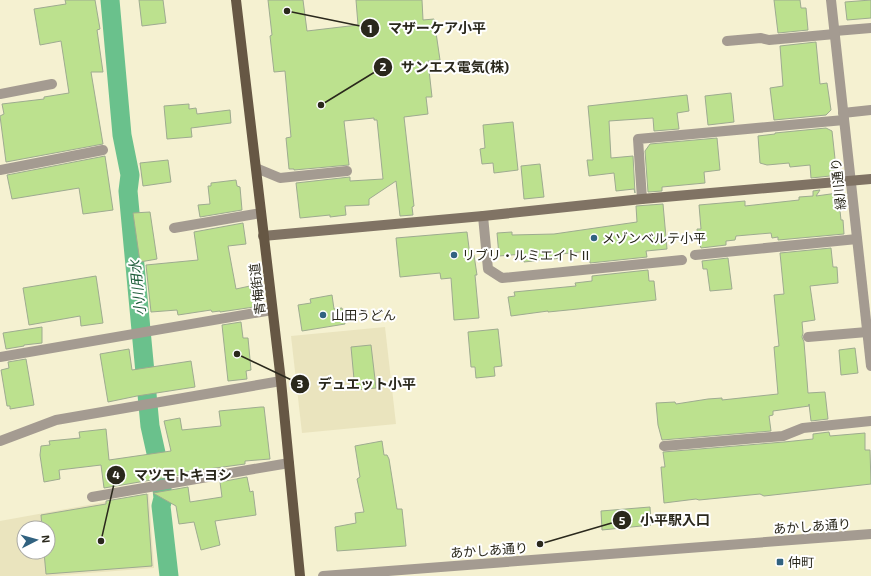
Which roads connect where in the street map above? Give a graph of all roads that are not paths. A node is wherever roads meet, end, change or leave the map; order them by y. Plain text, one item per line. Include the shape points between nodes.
1 (236, 0) edge
2 (831, 0) edge
3 (871, 28) edge
4 (835, 33) junction
5 (727, 41) dead end
6 (52, 84) dead end
7 (0, 94) edge
8 (871, 110) edge
9 (843, 117) junction
10 (104, 150) dead end
11 (256, 168) junction
12 (0, 170) edge
13 (347, 171) dead end
14 (871, 178) edge
15 (851, 181) junction
16 (642, 199) junction
17 (261, 213) junction
18 (483, 216) junction
19 (174, 228) dead end
20 (263, 236) junction
21 (858, 240) junction
22 (695, 255) dead end
23 (682, 260) dead end
24 (272, 310) junction
25 (869, 332) edge
26 (808, 337) dead end
27 (0, 357) edge
28 (871, 366) edge
29 (280, 381) junction
30 (871, 421) edge
31 (0, 441) edge
32 (664, 446) dead end
33 (289, 463) junction
34 (92, 497) dead end
35 (871, 534) edge
36 (300, 576) edge
37 (323, 576) edge

1 - 11 main road, 青梅街道
2 - 4 street, 緑川通り
3 - 4 street
4 - 5 street via 769,40 761,38
4 - 9 street, 緑川通り
6 - 7 street
8 - 9 street
9 - 15 street, 緑川通り
9 - 16 street via 638,139
10 - 12 street
11 - 13 street via 280,178
11 - 17 main road, 青梅街道
14 - 15 main road
15 - 16 main road
15 - 21 street, 緑川通り
16 - 18 main road
17 - 19 street
17 - 20 main road, 青梅街道
18 - 20 main road
18 - 23 street via 488,269 502,278
20 - 24 main road, 青梅街道
21 - 22 street
21 - 25 street, 緑川通り
24 - 27 street
24 - 29 main road, 青梅街道
25 - 26 street
25 - 28 street, 緑川通り
29 - 31 street via 56,420
29 - 33 main road, 青梅街道
30 - 32 street via 803,428 783,436
33 - 34 street
33 - 36 main road, 青梅街道
35 - 37 street, あかしあ通り

